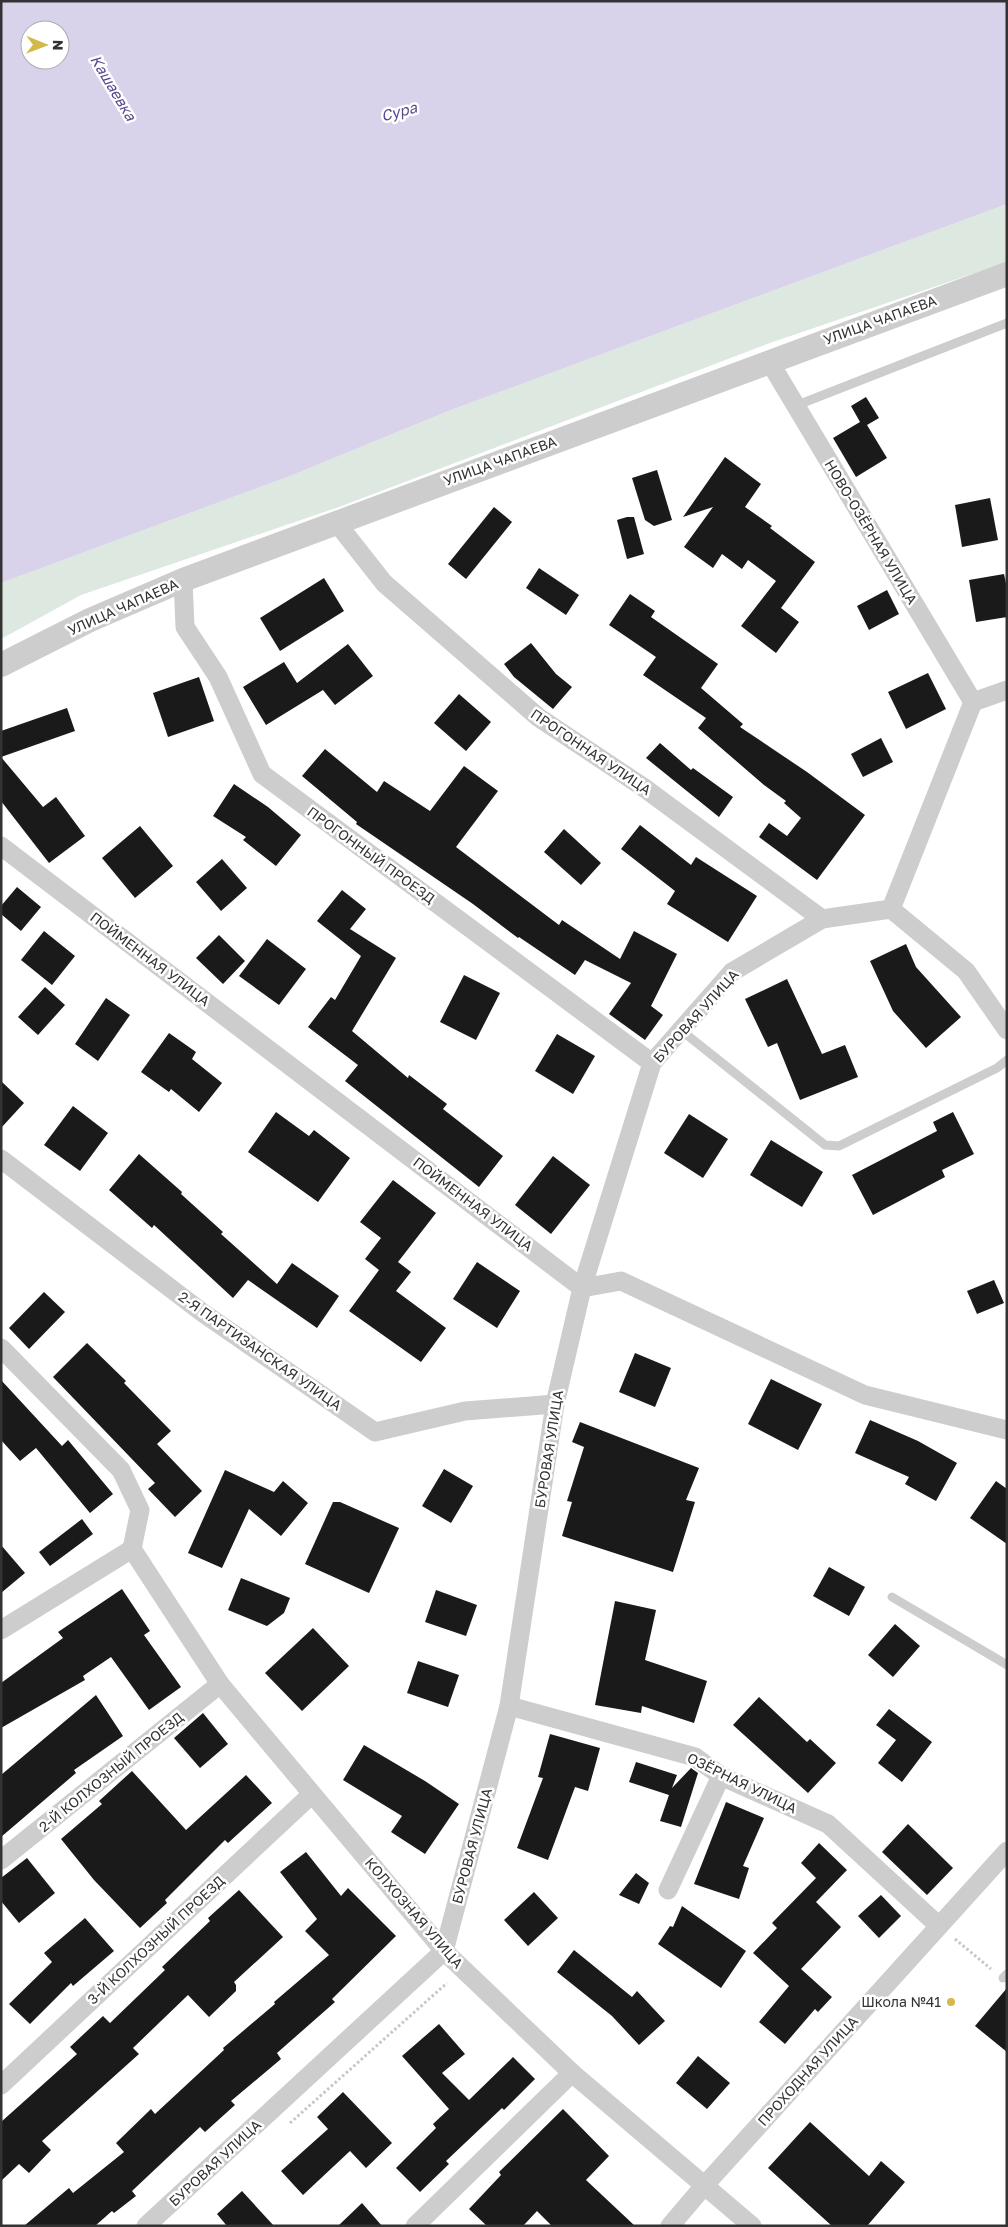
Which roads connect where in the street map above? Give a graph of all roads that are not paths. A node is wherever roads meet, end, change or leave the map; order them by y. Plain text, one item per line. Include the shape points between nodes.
1 (1005, 276) edge
2 (1007, 323) edge
3 (769, 361) junction
4 (795, 406) junction
5 (336, 522) junction
6 (183, 580) junction
7 (1, 665) edge
8 (1007, 690) edge
9 (973, 702) junction
10 (1, 846) edge
11 (891, 909) junction
12 (822, 919) junction
13 (1007, 1030) edge
14 (682, 1031) junction
15 (1007, 1060) edge
16 (652, 1063) junction
17 (1, 1159) edge
18 (582, 1288) junction
19 (1, 1348) edge
20 (555, 1404) junction
21 (1007, 1430) edge
22 (132, 1549) junction
23 (892, 1597) dead end
24 (1, 1630) edge
25 (1007, 1665) edge
26 (220, 1684) junction
27 (509, 1706) junction
28 (721, 1776) junction
29 (311, 1795) junction
30 (1005, 1856) edge
31 (1, 1860) edge
32 (668, 1890) dead end
33 (939, 1926) junction
34 (444, 1951) junction
35 (572, 2072) junction
36 (1, 2085) edge
37 (704, 2186) junction
38 (146, 2226) edge
39 (415, 2226) edge
40 (670, 2226) edge
41 (752, 2226) edge

1 - 3 street, УЛИЦА ЧАПАЕВА
2 - 4 lane
3 - 4 street, НОВО-ОЗЁРНАЯ УЛИЦА
3 - 5 street, УЛИЦА ЧАПАЕВА
4 - 9 street, НОВО-ОЗЁРНАЯ УЛИЦА
5 - 6 street, УЛИЦА ЧАПАЕВА
5 - 12 street, ПРОГОННАЯ УЛИЦА via 384,583 538,717 643,787
6 - 7 street, УЛИЦА ЧАПАЕВА via 90,620
6 - 16 street, ПРОГОННЫЙ ПРОЕЗД via 185,626 218,676 262,774
8 - 9 street
9 - 11 street
10 - 18 street, ПОЙМЕННАЯ УЛИЦА
11 - 12 street, БУРОВАЯ УЛИЦА
11 - 13 street via 966,971
12 - 14 street, БУРОВАЯ УЛИЦА via 732,972
14 - 15 lane via 825,1145 839,1146 997,1068
14 - 16 street, БУРОВАЯ УЛИЦА
16 - 18 street, БУРОВАЯ УЛИЦА
17 - 20 street, 2-Я ПАРТИЗАНСКАЯ УЛИЦА via 202,1313 375,1432 465,1411
18 - 20 street, БУРОВАЯ УЛИЦА
18 - 21 street via 621,1281 865,1395
19 - 22 street via 122,1470 140,1510
20 - 27 street, БУРОВАЯ УЛИЦА
22 - 24 street
22 - 26 street, КОЛХОЗНАЯ УЛИЦА
23 - 25 lane
26 - 29 street, КОЛХОЗНАЯ УЛИЦА
26 - 31 street, 2-Й КОЛХОЗНЫЙ ПРОЕЗД
27 - 28 street, ОЗЁРНАЯ УЛИЦА via 695,1757
27 - 34 street, БУРОВАЯ УЛИЦА
28 - 32 street
28 - 33 street, ОЗЁРНАЯ УЛИЦА via 828,1824
29 - 34 street, КОЛХОЗНАЯ УЛИЦА
29 - 36 street, 3-Й КОЛХОЗНЫЙ ПРОЕЗД
30 - 33 street, ПРОХОДНАЯ УЛИЦА
33 - 37 street, ПРОХОДНАЯ УЛИЦА
34 - 35 street, КОЛХОЗНАЯ УЛИЦА
34 - 38 street, БУРОВАЯ УЛИЦА
35 - 37 street, КОЛХОЗНАЯ УЛИЦА
35 - 39 street
37 - 40 street, ПРОХОДНАЯ УЛИЦА
37 - 41 street, КОЛХОЗНАЯ УЛИЦА

